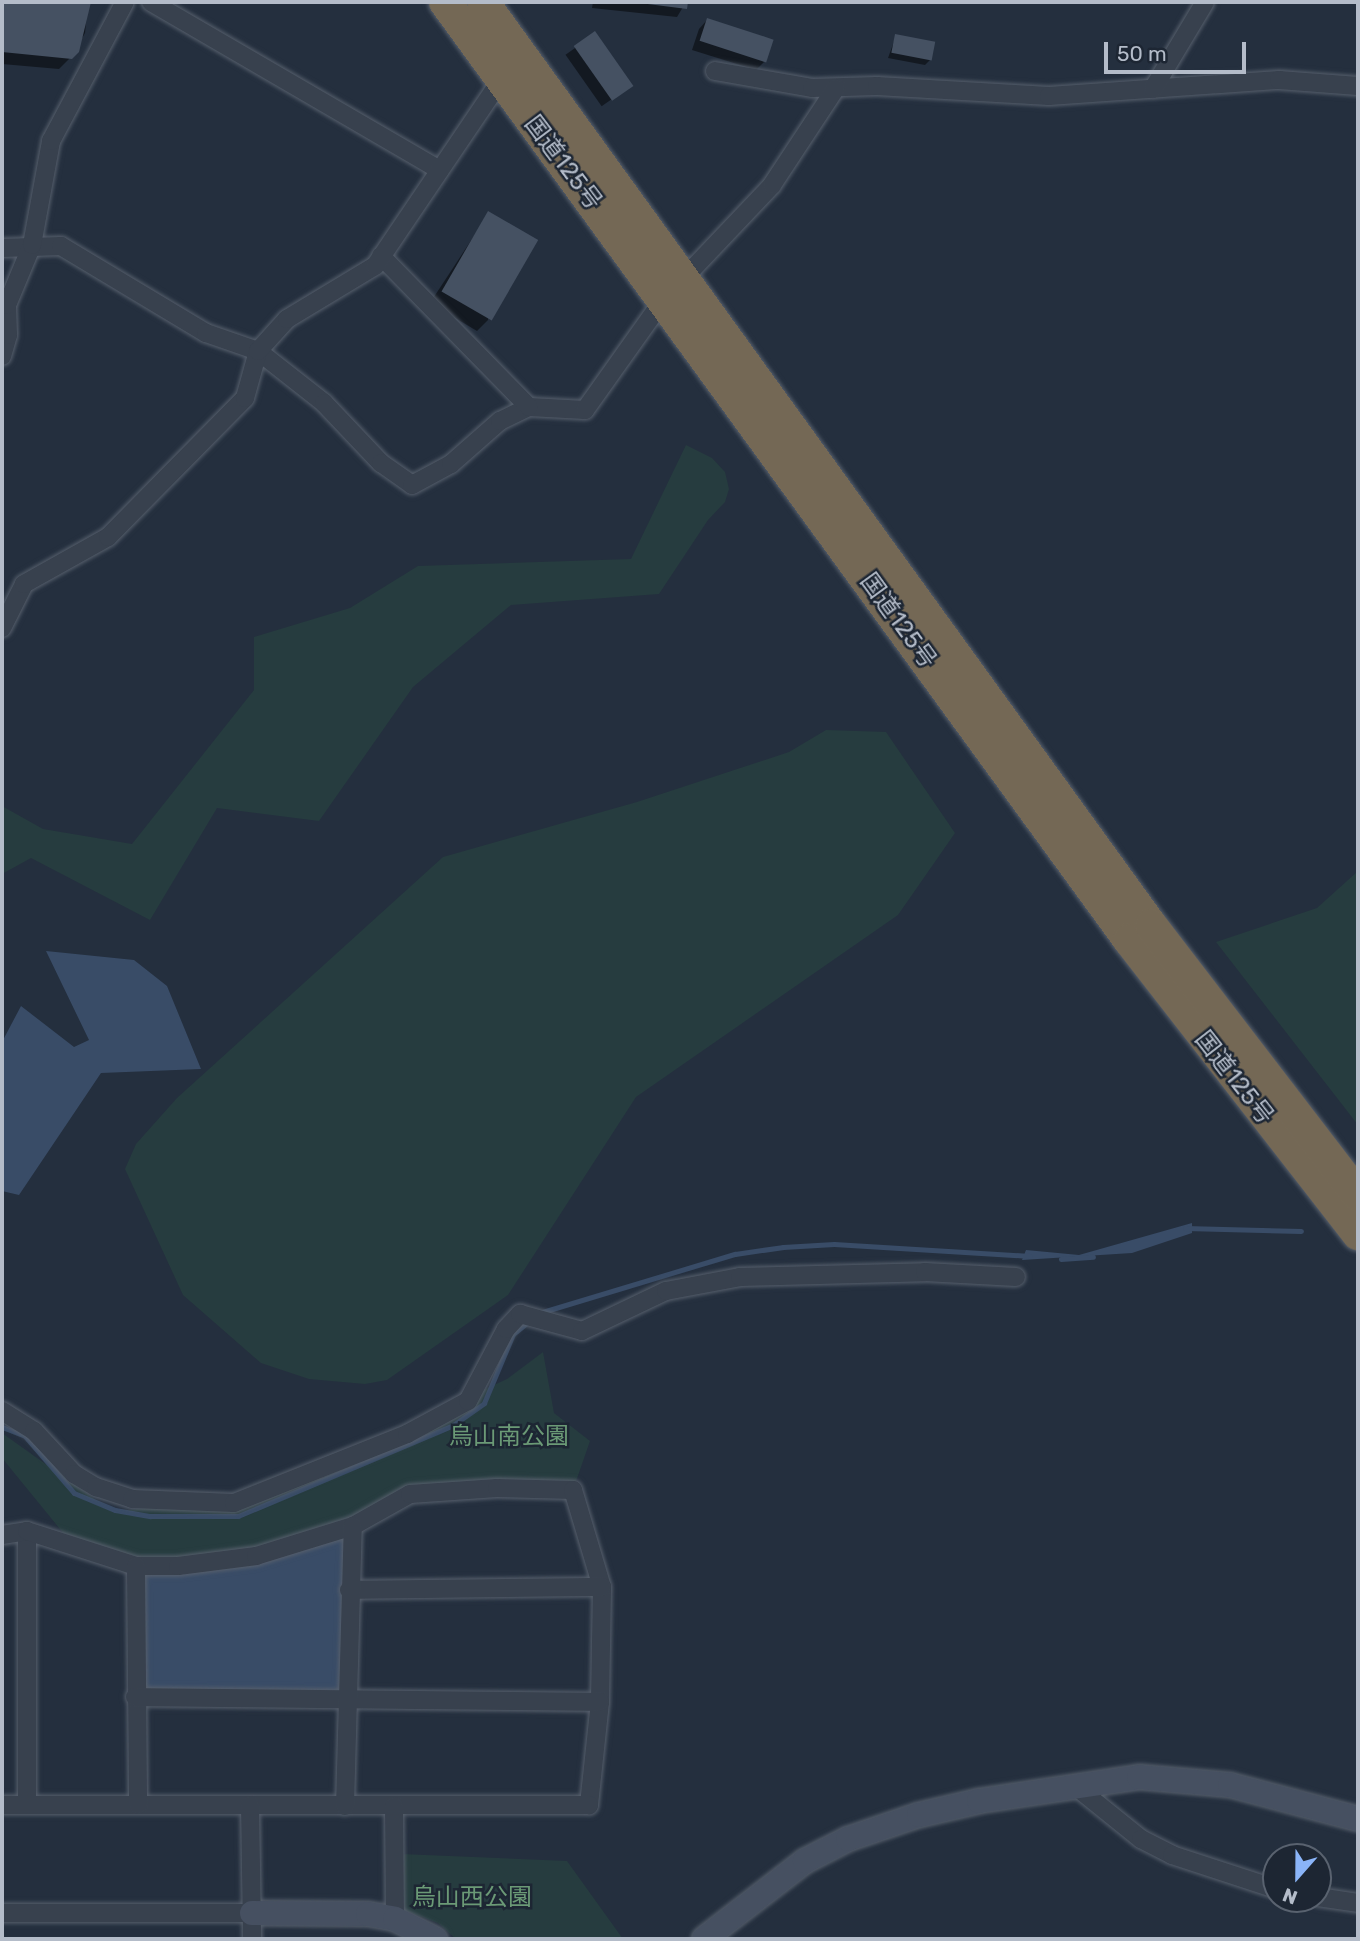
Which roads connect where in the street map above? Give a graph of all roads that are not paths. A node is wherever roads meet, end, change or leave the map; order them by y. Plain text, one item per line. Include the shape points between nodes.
1 (125, 2) edge
2 (151, 2) edge
3 (444, 2) edge
4 (483, 2) edge
5 (1205, 2) edge
6 (715, 71) dead end
7 (501, 80) junction
8 (1358, 86) edge
9 (836, 88) junction
10 (1153, 89) junction
11 (440, 170) junction
12 (32, 245) junction
13 (2, 248) edge
14 (382, 256) junction
15 (673, 290) junction
16 (4, 302) edge
17 (258, 351) junction
18 (2, 356) edge
19 (529, 407) junction
20 (2, 628) edge
21 (1358, 1195) edge
22 (1358, 1234) edge
23 (1016, 1277) dead end
24 (2, 1411) edge
25 (353, 1525) junction
26 (27, 1531) junction
27 (2, 1535) edge
28 (136, 1566) junction
29 (602, 1587) junction
30 (349, 1590) junction
31 (135, 1697) junction
32 (348, 1702) junction
33 (600, 1702) junction
34 (1074, 1784) junction
35 (2, 1805) edge
36 (27, 1805) junction
37 (138, 1805) junction
38 (250, 1805) junction
39 (345, 1805) junction
40 (394, 1806) junction
41 (1358, 1819) edge
42 (1262, 1884) edge
43 (1332, 1899) edge
44 (1358, 1903) edge
45 (2, 1913) edge
46 (252, 1913) junction
47 (395, 1919) junction
48 (252, 1939) edge
49 (435, 1939) edge
50 (704, 1939) edge

1 - 12 street via 51,141
2 - 11 street
3 - 7 highway, 国道125号
4 - 15 highway, 国道125号
5 - 10 street
6 - 9 street
7 - 11 street
7 - 15 highway, 国道125号
8 - 10 street via 1279,80
9 - 10 street via 1049,96
9 - 15 street via 772,185
11 - 14 street
12 - 13 street
12 - 16 street
12 - 17 street via 61,246 206,333
14 - 17 street via 374,266 287,319
14 - 19 street
15 - 19 street via 585,410
15 - 21 highway, 国道125号
15 - 22 highway, 国道125号 via 1129,940
16 - 18 street via 8,335
17 - 19 street via 324,403 381,463 412,485 450,464 500,421
17 - 20 street via 245,398 108,537 24,584
23 - 24 street via 925,1272 740,1277 666,1291 582,1331 520,1314 506,1329 468,1401 407,1434 234,1503 132,1499 96,1487 74,1474 34,1431
25 - 28 street via 256,1556
25 - 29 street via 410,1494 497,1488 573,1490
25 - 30 street
26 - 27 street
26 - 28 street
26 - 36 street
28 - 31 street
29 - 30 street
29 - 33 street
30 - 32 street
31 - 32 street
31 - 37 street
32 - 33 street
32 - 39 street
33 - 40 street via 589,1805
34 - 41 street via 1139,1777 1207,1781
34 - 42 street via 1132,1834
34 - 50 street via 919,1815 848,1839 794,1869
35 - 36 street
36 - 37 street
37 - 38 street
38 - 39 street
38 - 46 street
39 - 40 street
40 - 47 street
43 - 44 street
45 - 46 street
46 - 47 street via 368,1914
46 - 48 street
47 - 49 street

